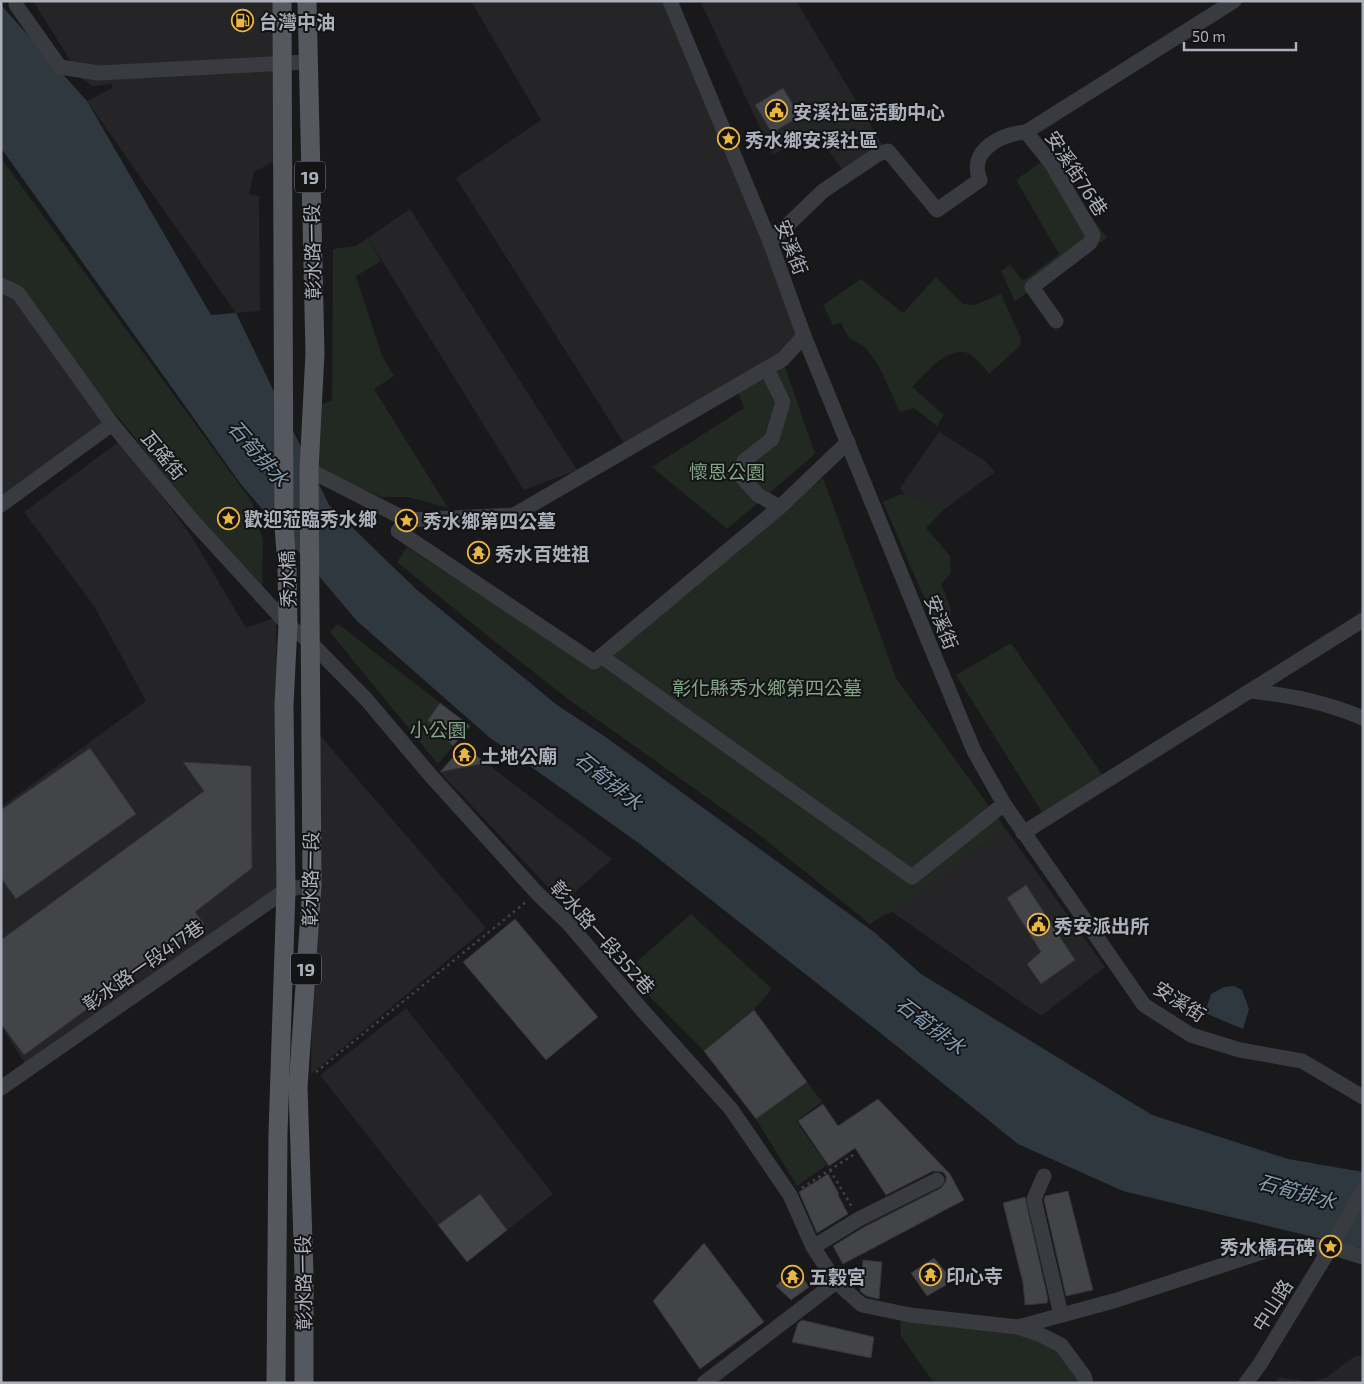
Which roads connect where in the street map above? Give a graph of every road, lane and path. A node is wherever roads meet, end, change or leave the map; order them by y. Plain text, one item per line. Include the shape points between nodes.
1 (282, 1) edge
2 (307, 1) edge
3 (670, 1) edge
4 (1234, 1) edge
5 (16, 5) dead end
6 (307, 62) junction
7 (282, 63) junction
8 (1026, 132) junction
9 (770, 242) junction
10 (1, 285) edge
11 (1056, 321) dead end
12 (804, 336) junction
13 (284, 352) joint
14 (315, 353) joint
15 (767, 369) junction
16 (112, 424) junction
17 (848, 442) junction
18 (309, 470) junction
19 (1, 505) edge
20 (780, 507) junction
21 (407, 520) junction
22 (309, 555) joint
23 (1363, 620) edge
24 (288, 625) junction
25 (310, 641) junction
26 (601, 656) junction
27 (1252, 690) junction
28 (1363, 718) edge
29 (1004, 804) junction
30 (1023, 833) junction
31 (312, 884) junction
32 (286, 890) junction
33 (538, 893) junction
34 (298, 1087) junction
35 (1, 1088) edge
36 (1363, 1097) edge
37 (856, 1153) dead end
38 (830, 1170) junction
39 (1044, 1176) dead end
40 (937, 1180) dead end
41 (1363, 1190) edge
42 (790, 1195) junction
43 (859, 1219) junction
44 (813, 1247) junction
45 (1331, 1247) junction
46 (1363, 1257) edge
47 (836, 1282) junction
48 (1061, 1315) junction
49 (1018, 1327) junction
50 (276, 1383) edge
51 (304, 1383) edge
52 (704, 1383) edge
53 (1086, 1383) edge
54 (1246, 1383) edge

1 - 7 main road, 彰水路一段 / 19
2 - 6 main road, 彰水路一段 / 19
3 - 9 street, 安溪街
4 - 8 street, 安溪街76巷
5 - 7 street via 60,67 98,73
6 - 7 street
6 - 14 main road, 彰水路一段 / 19
7 - 13 main road, 彰水路一段 / 19
8 - 9 street, 安溪街76巷 via 1012,133 987,148 977,164 980,180 937,210 888,151 878,154 823,191
8 - 11 street, 安溪街76巷 via 1051,164 1093,235 1090,242 1032,287
9 - 12 street, 安溪街
10 - 16 street, 瓦磘街 via 18,293
12 - 15 street via 783,359
12 - 17 street, 安溪街
13 - 24 main road, 秀水橋 / 19 via 284,527
14 - 18 main road, 秀水橋 / 19
15 - 20 street via 783,402 772,439 744,461 738,473 758,495
15 - 21 street via 514,515
16 - 19 street
16 - 24 street, 瓦磘街 via 192,520
17 - 20 street
17 - 29 street, 安溪街 via 974,751
18 - 21 street
18 - 22 main road, 秀水橋 / 19
20 - 26 street
21 - 26 street via 398,530 594,662
22 - 25 main road, 彰水路一段 / 19
23 - 27 street
24 - 25 street, 瓦磘街
24 - 32 main road, 彰水路一段 / 19 via 284,705
25 - 31 main road, 彰水路一段 / 19
25 - 33 street, 彰水路一段352巷 via 366,699 430,776
26 - 29 street via 912,877
27 - 28 street via 1336,706
27 - 30 street
29 - 30 street, 安溪街
30 - 36 street, 安溪街 via 1144,1005 1191,1035 1240,1050 1302,1062
31 - 32 street, 彰水路一段417巷
31 - 34 main road, 彰水路一段 / 19
32 - 35 street, 彰水路一段417巷
32 - 50 main road, 彰水路一段 / 19 via 278,1133
33 - 34 path
33 - 42 street, 彰水路一段352巷 via 731,1109
34 - 51 main road, 彰水路一段 / 19
37 - 38 path
38 - 42 path
38 - 43 path
39 - 48 street via 1034,1199
40 - 43 street
41 - 45 street, 中山路
42 - 44 street, 彰水路一段352巷
43 - 44 street
44 - 47 street, 彰水路一段352巷
45 - 46 street
45 - 48 street via 1281,1246
45 - 54 street, 中山路
47 - 49 street, 彰水路一段352巷 via 862,1305 910,1315
47 - 52 street
48 - 49 street
49 - 53 street via 1061,1345

